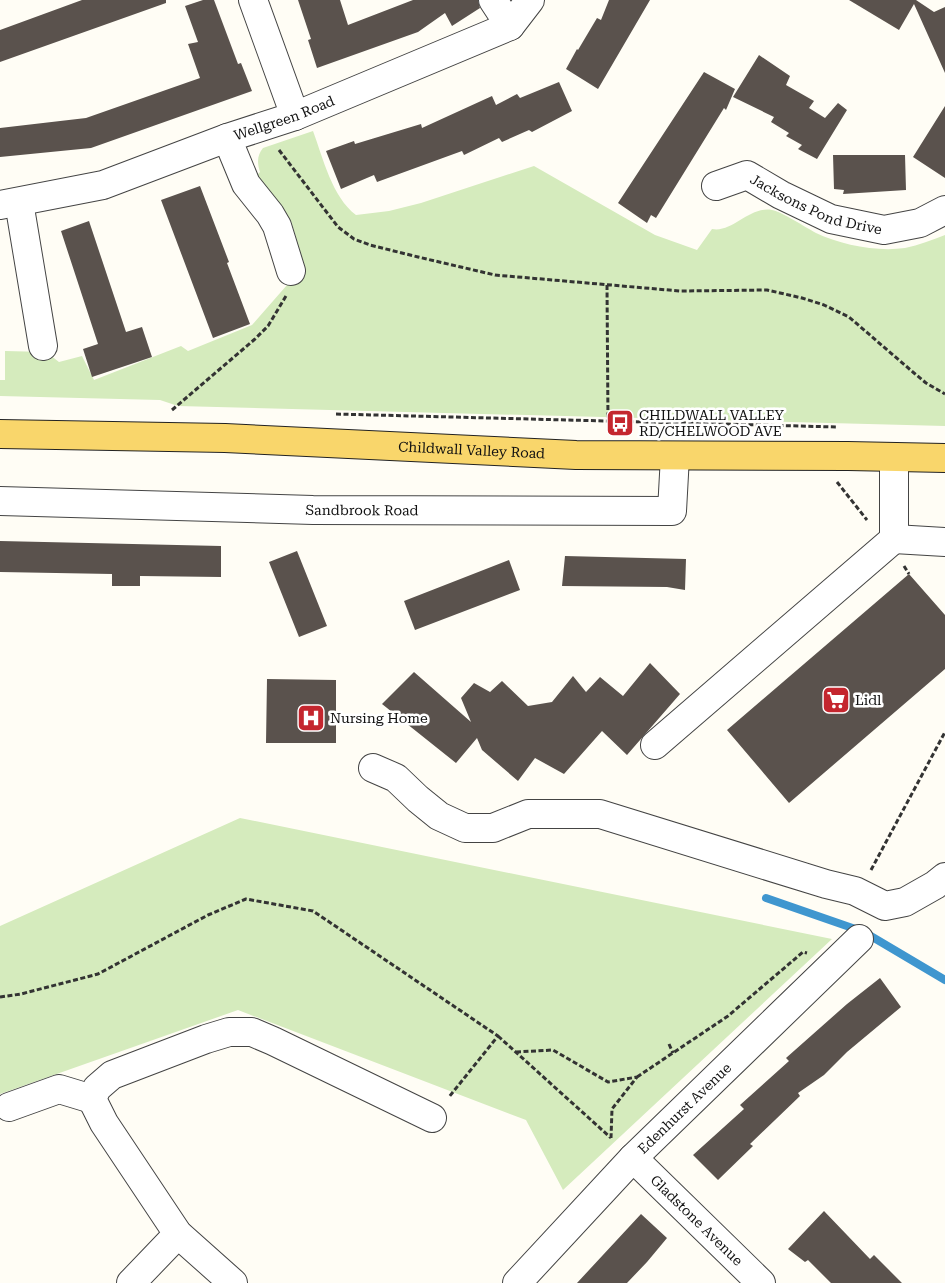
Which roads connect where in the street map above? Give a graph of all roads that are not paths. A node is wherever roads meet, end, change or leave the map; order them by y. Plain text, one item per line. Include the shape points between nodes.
1 (254, 0) edge
2 (493, 0) edge
3 (530, 0) edge
4 (510, 26) junction
5 (295, 116) junction
6 (228, 138) junction
7 (716, 186) dead end
8 (10, 204) edge
9 (945, 210) edge
10 (291, 271) road end
11 (43, 346) dead end
12 (0, 434) edge
13 (675, 456) junction
14 (894, 457) junction
15 (945, 458) edge
16 (0, 501) edge
17 (890, 542) junction
18 (945, 542) edge
19 (655, 745) dead end
20 (373, 768) dead end
21 (945, 877) edge
22 (859, 939) dead end
23 (92, 1099) junction
24 (9, 1107) dead end
25 (432, 1118) road end
26 (633, 1158) junction
27 (178, 1234) junction
28 (131, 1283) edge
29 (233, 1283) edge
30 (517, 1283) edge
31 (761, 1283) edge

1 - 5 street
2 - 4 street
3 - 4 street, Wellgreen Road
4 - 5 street, Wellgreen Road
5 - 6 street, Wellgreen Road
6 - 8 street, Wellgreen Road via 103,185
6 - 10 street via 246,184 277,226
7 - 9 street, Jacksons Pond Drive via 747,175 831,219 884,230 920,223
8 - 11 street, Wellgreen Road
12 - 13 main road, Childwall Valley Road via 226,438 566,455
13 - 14 main road, Childwall Valley Road
13 - 16 street, Sandbrook Road via 672,511 313,510
14 - 15 main road, Childwall Valley Road
14 - 17 street
17 - 18 street
17 - 19 street
20 - 21 street via 396,778 439,816 465,828 493,828 528,814 600,814 855,891 885,906 905,902
22 - 26 street, Edenhurst Avenue
23 - 24 street via 59,1089
23 - 25 street via 97,1088 112,1075 206,1039 229,1032 252,1032
23 - 27 street via 104,1123
26 - 30 street, Edenhurst Avenue
26 - 31 street, Gladstone Avenue
27 - 28 street
27 - 29 street

